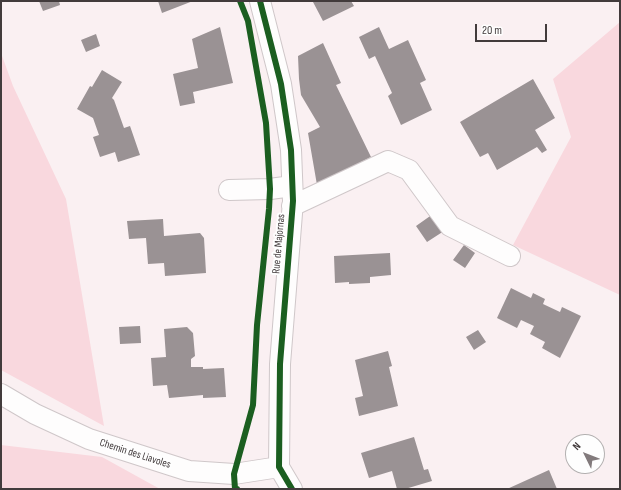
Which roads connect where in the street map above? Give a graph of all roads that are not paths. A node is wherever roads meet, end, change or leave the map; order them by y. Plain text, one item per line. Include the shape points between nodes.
1 (260, 1) edge
2 (292, 186) junction
3 (229, 190) dead end
4 (292, 206) junction
5 (510, 256) dead end
6 (1, 394) edge
7 (279, 467) junction
8 (292, 489) edge

1 - 2 street, Rue de Majornas via 281,84 291,150
2 - 3 street
2 - 4 street, Rue de Majornas
4 - 5 street via 388,161 409,170 450,226
4 - 7 street, Rue de Majornas via 280,364
6 - 7 street, Chemin des Liavoles via 35,414 89,439 189,471 234,474
7 - 8 street

